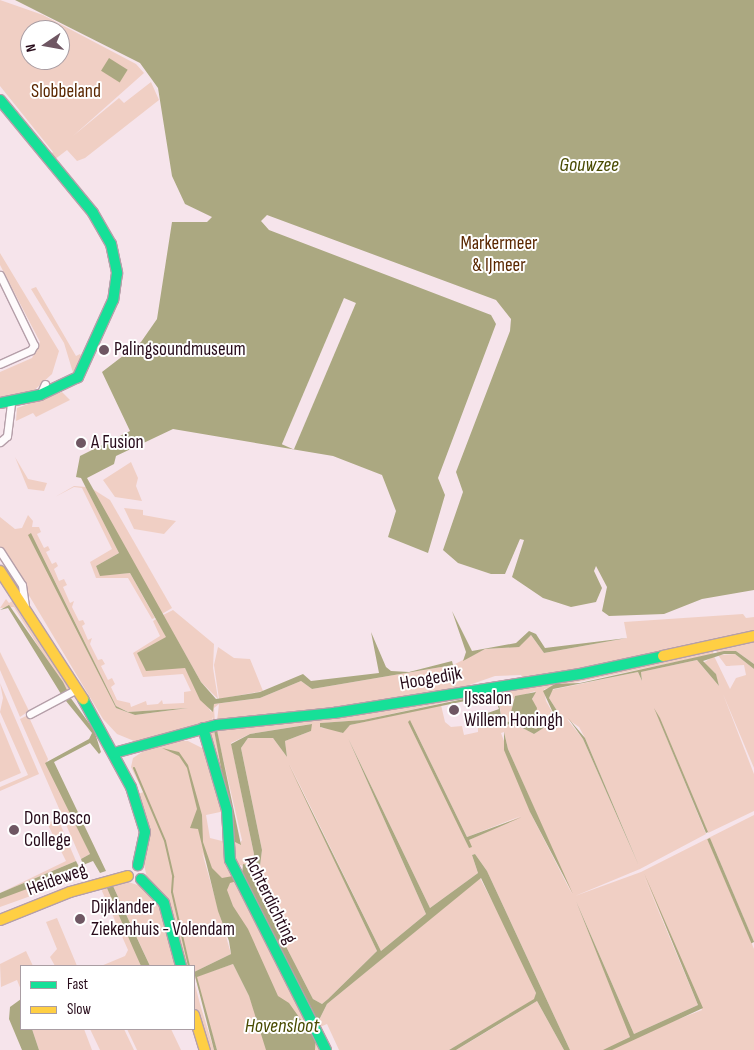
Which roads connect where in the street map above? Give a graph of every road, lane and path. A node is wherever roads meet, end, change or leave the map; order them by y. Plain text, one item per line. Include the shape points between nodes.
1 (0, 100) edge
2 (0, 274) edge
3 (0, 364) edge
4 (46, 384) dead end
5 (40, 395) junction
6 (5, 402) edge
7 (0, 442) edge
8 (0, 551) edge
9 (0, 571) edge
10 (25, 606) junction
11 (754, 636) edge
12 (77, 689) junction
13 (30, 714) dead end
14 (202, 728) junction
15 (114, 752) junction
16 (138, 866) junction
17 (128, 876) junction
18 (141, 879) junction
19 (0, 920) edge
20 (180, 965) edge
21 (195, 1018) edge
22 (205, 1050) edge
23 (326, 1050) edge

1 - 5 street via 93,213 114,252 117,273 113,300 85,367 69,384
2 - 3 street via 14,299 33,348
4 - 5 street
5 - 6 street
6 - 7 street via 7,436
8 - 10 street via 22,586
9 - 10 street
10 - 12 street
11 - 14 street, Hoogedijk via 580,674 343,712
12 - 13 street
12 - 15 street
14 - 15 street, Hoogedijk
14 - 23 street, Achterdichting via 227,810 230,860
15 - 16 street via 145,827
16 - 17 street via 131,866
16 - 18 street via 144,873
17 - 18 street via 132,881
17 - 19 street, Heideweg via 70,892
18 - 20 street via 166,907
21 - 22 street

